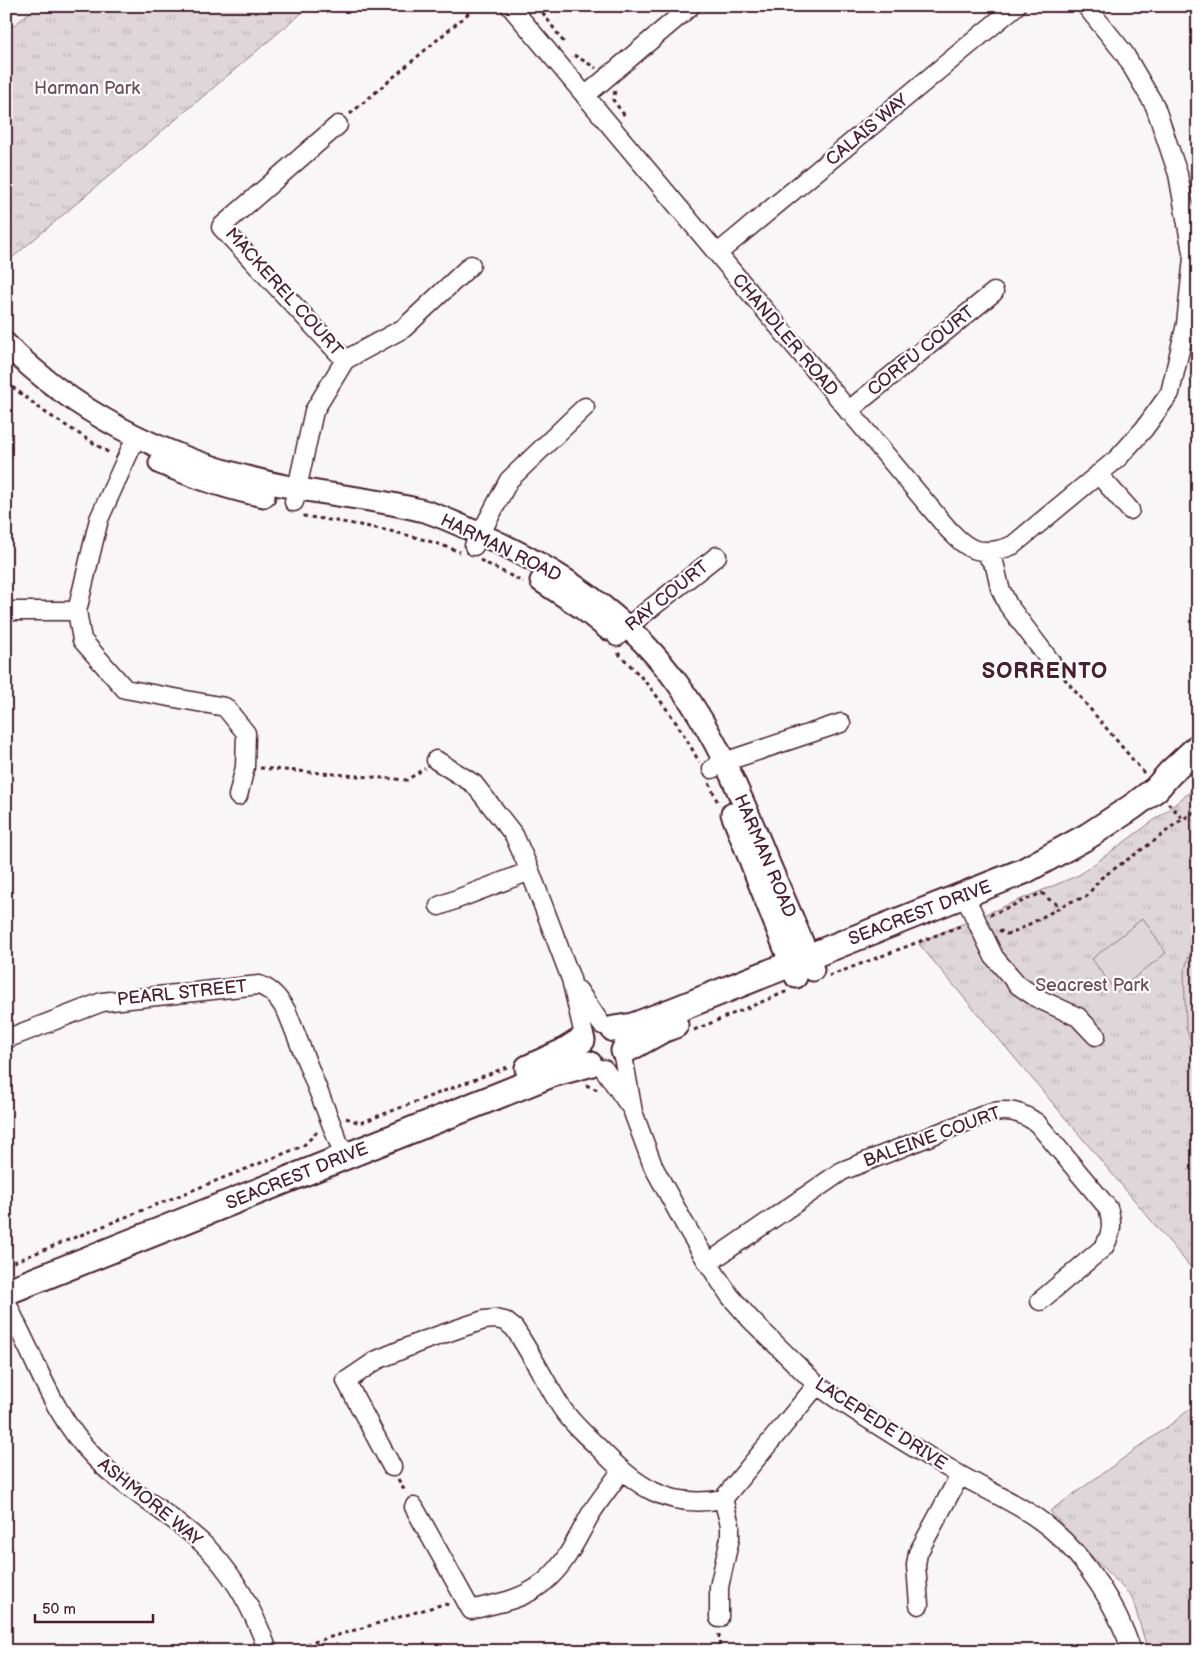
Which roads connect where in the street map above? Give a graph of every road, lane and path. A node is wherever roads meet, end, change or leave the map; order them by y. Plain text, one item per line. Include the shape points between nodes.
1 (477, 6) edge
2 (510, 6) edge
3 (691, 6) edge
4 (1016, 6) edge
5 (1086, 6) edge
6 (586, 96) junction
7 (338, 124) joint
8 (718, 253) junction
9 (470, 265) dead end
10 (994, 292) dead end
11 (6, 344) edge
12 (345, 360) junction
13 (6, 364) edge
14 (6, 382) edge
15 (585, 408) dead end
16 (848, 411) junction
17 (130, 450) junction
18 (1098, 474) junction
19 (297, 502) junction
20 (1130, 510) dead end
21 (474, 548) junction
22 (984, 551) junction
23 (717, 556) dead end
24 (528, 585) dead end
25 (6, 611) edge
26 (77, 611) junction
27 (619, 637) junction
28 (1051, 662) joint
29 (841, 724) dead end
30 (1198, 747) edge
31 (436, 760) joint
32 (245, 767) junction
33 (711, 770) junction
34 (1198, 770) edge
35 (1160, 794) junction
36 (238, 796) dead end
37 (1198, 810) edge
38 (722, 812) dead end
39 (1183, 819) junction
40 (530, 871) junction
41 (439, 906) dead end
42 (1061, 906) junction
43 (970, 907) junction
44 (802, 967) junction
45 (596, 1032) junction
46 (1096, 1036) dead end
47 (6, 1040) edge
48 (610, 1060) junction
49 (512, 1066) dead end
50 (343, 1116) dead end
51 (320, 1127) dead end
52 (341, 1150) junction
53 (708, 1263) junction
54 (6, 1265) edge
55 (6, 1278) edge
56 (6, 1292) edge
57 (6, 1300) edge
58 (1040, 1301) dead end
59 (817, 1385) junction
60 (392, 1467) joint
61 (621, 1471) junction
62 (960, 1475) junction
63 (723, 1499) junction
64 (414, 1507) joint
65 (919, 1605) dead end
66 (471, 1610) junction
67 (719, 1618) dead end
68 (268, 1651) edge
69 (282, 1651) edge
70 (1132, 1651) edge

1 - 7 path
2 - 6 street, CHANDLER ROAD
3 - 6 street
4 - 8 street, CALAIS WAY
5 - 18 street via 1124,53 1155,106 1178,174 1193,258 1186,324 1170,393 1144,429 1118,458
6 - 8 street, CHANDLER ROAD
7 - 12 street, MACKEREL COURT via 221,228
8 - 16 street, CHANDLER ROAD
9 - 12 street via 404,328
10 - 16 street, CORFU COURT
11 - 17 street, HARMAN ROAD via 44,380 76,402
12 - 19 street via 314,411
13 - 17 street, HARMAN ROAD via 65,412
14 - 17 path via 68,428
15 - 21 street via 509,480
16 - 22 street, CHANDLER ROAD via 948,528 967,547
17 - 19 street, HARMAN ROAD via 189,460 250,479
17 - 26 street via 98,519
18 - 20 street
18 - 22 street via 1013,545 1003,550
19 - 21 path via 443,545
19 - 21 street, HARMAN ROAD via 425,511
21 - 24 path
21 - 27 street, HARMAN ROAD via 532,559 559,575 589,594
22 - 28 street via 995,566 1008,605
23 - 27 street, RAY COURT
25 - 26 street
26 - 32 street via 82,640 125,689 225,707 246,733
27 - 33 path via 636,671
27 - 33 street, HARMAN ROAD via 678,683 702,719
28 - 35 path
29 - 33 street
30 - 35 main road, SEACREST DRIVE via 1170,773
31 - 32 path via 407,780
31 - 40 street via 474,784 514,835
32 - 36 street
33 - 38 path
33 - 44 street, HARMAN ROAD
34 - 35 main road, SEACREST DRIVE
35 - 39 path
35 - 43 main road, SEACREST DRIVE via 1115,835 1073,860
35 - 44 main road, SEACREST DRIVE via 1024,871
37 - 39 path
39 - 42 path via 1101,878 1086,897
40 - 41 street
40 - 45 street via 571,979
42 - 42 path via 1042,893 990,915 999,930 1006,934
43 - 44 main road, SEACREST DRIVE
43 - 46 street via 994,957 1018,985 1037,998 1078,1016
44 - 45 main road, SEACREST DRIVE via 633,1026
44 - 48 main road, SEACREST DRIVE via 662,1030
45 - 48 main road via 623,1039
45 - 48 main road via 582,1053
45 - 52 main road, SEACREST DRIVE via 540,1064
47 - 52 street, PEARL STREET via 102,1002 259,985 278,996 287,1012
48 - 52 main road, SEACREST DRIVE via 552,1074
48 - 53 street, LACEPEDE DRIVE via 653,1166
49 - 50 path via 360,1123
51 - 54 path via 303,1146
52 - 55 main road, SEACREST DRIVE
52 - 56 main road, SEACREST DRIVE
53 - 58 street, BALEINE COURT via 842,1171 989,1113 1008,1110 1037,1123 1108,1208 1111,1218 1110,1237 1104,1247
53 - 59 street, LACEPEDE DRIVE via 751,1320
57 - 68 street, ASHMORE WAY via 47,1391 75,1435 114,1476 213,1554 243,1595
59 - 62 street, LACEPEDE DRIVE
59 - 63 street
60 - 61 street via 346,1381 377,1360 420,1342 495,1319 514,1328 562,1408
60 - 64 path
61 - 63 street via 636,1482 675,1500 705,1502
61 - 66 street via 562,1564 549,1577 522,1596
62 - 65 street via 918,1554
62 - 70 street, LACEPEDE DRIVE via 1029,1514 1068,1546 1110,1603
63 - 67 street via 730,1538 720,1573
64 - 66 street
66 - 69 path via 444,1604

